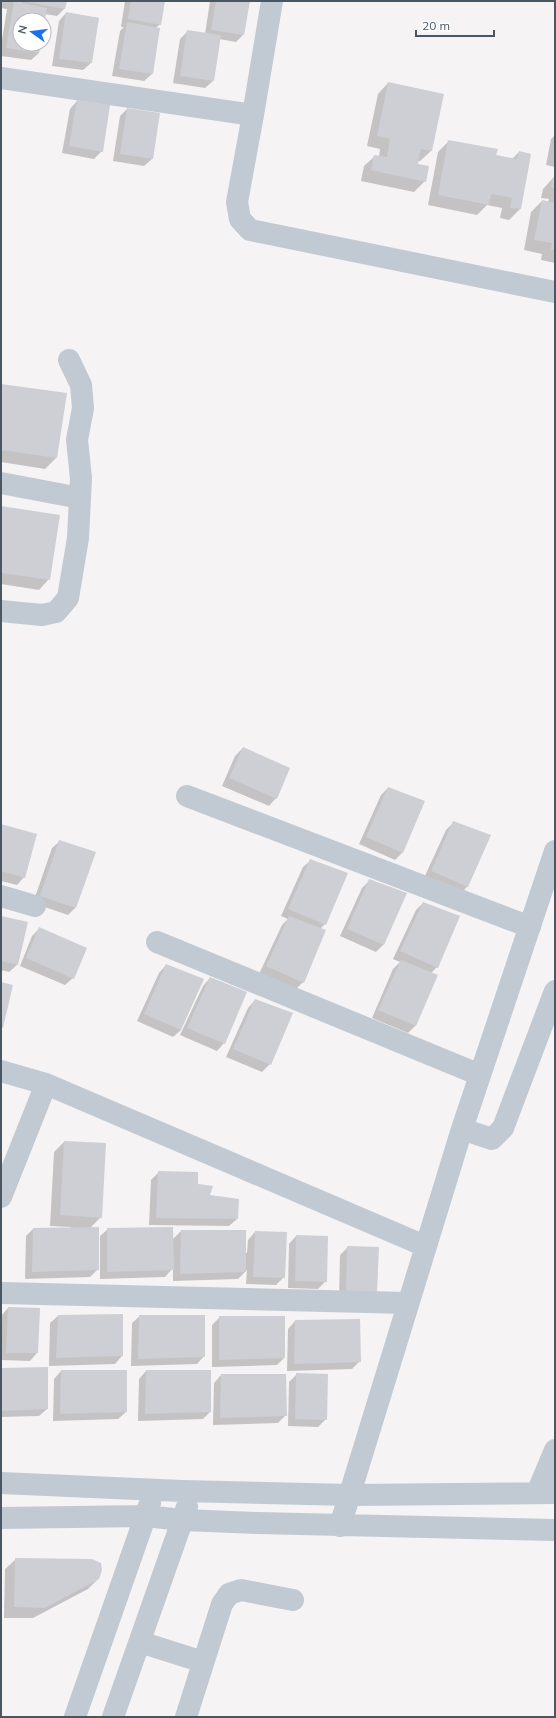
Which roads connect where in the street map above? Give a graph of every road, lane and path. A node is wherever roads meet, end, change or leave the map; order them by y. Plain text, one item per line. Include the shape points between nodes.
1 (272, 1) edge
2 (1, 78) edge
3 (253, 115) junction
4 (555, 292) edge
5 (69, 360) dead end
6 (1, 482) edge
7 (80, 498) junction
8 (1, 611) edge
9 (187, 796) dead end
10 (555, 851) edge
11 (1, 896) edge
12 (35, 906) dead end
13 (530, 927) junction
14 (157, 942) dead end
15 (555, 991) edge
16 (1, 1071) edge
17 (480, 1075) junction
18 (46, 1084) junction
19 (462, 1129) junction
20 (1, 1196) edge
21 (425, 1246) junction
22 (1, 1293) edge
23 (408, 1303) junction
24 (555, 1450) edge
25 (1, 1483) edge
26 (155, 1490) junction
27 (191, 1491) junction
28 (546, 1493) edge
29 (350, 1495) junction
30 (145, 1516) junction
31 (1, 1518) edge
32 (183, 1520) junction
33 (340, 1526) junction
34 (555, 1530) edge
35 (293, 1600) dead end
36 (140, 1642) junction
37 (203, 1662) junction
38 (75, 1717) edge
39 (113, 1717) edge
40 (186, 1717) edge

1 - 3 street
2 - 3 street
3 - 4 street via 237,202 240,219 250,230
5 - 7 street via 82,385 83,408 77,440 81,478
6 - 7 street
7 - 8 street via 78,538 68,598 56,612 42,615
9 - 13 street
10 - 13 street
11 - 12 street
13 - 17 street
14 - 17 street
15 - 19 street via 503,1128 492,1139
16 - 18 street
17 - 19 street
18 - 20 street
18 - 21 street
19 - 21 street
21 - 23 street
22 - 23 street
23 - 29 street
24 - 28 street
25 - 26 street
26 - 27 street
26 - 30 street
27 - 29 street
27 - 32 street
28 - 29 street
29 - 33 street
30 - 31 street
30 - 32 street
30 - 38 street
32 - 33 street
32 - 36 street
33 - 34 street
35 - 37 street via 241,1590 229,1594 222,1604
36 - 37 street
36 - 39 street
37 - 40 street

